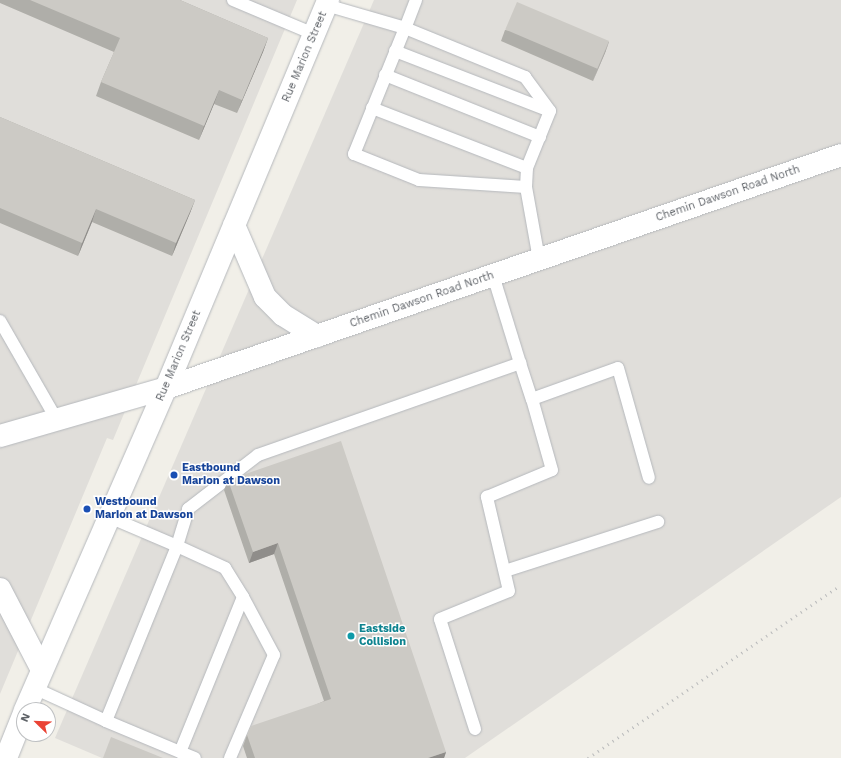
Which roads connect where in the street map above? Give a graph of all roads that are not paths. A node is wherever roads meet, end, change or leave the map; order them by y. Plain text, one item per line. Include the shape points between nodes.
1 (233, 0) edge
2 (416, 0) edge
3 (327, 2) edge
4 (260, 5) edge
5 (405, 28) junction
6 (314, 34) junction
7 (395, 52) junction
8 (385, 75) junction
9 (372, 108) junction
10 (550, 111) junction
11 (540, 137) junction
12 (841, 155) edge
13 (527, 168) junction
14 (526, 187) junction
15 (234, 225) junction
16 (539, 259) junction
17 (492, 275) junction
18 (0, 321) edge
19 (317, 336) junction
20 (520, 363) junction
21 (166, 388) junction
22 (532, 399) junction
23 (57, 420) junction
24 (0, 436) edge
25 (649, 478) dead end
26 (109, 517) junction
27 (658, 522) dead end
28 (177, 546) junction
29 (505, 571) junction
30 (243, 597) junction
31 (3, 598) edge
32 (38, 679) junction
33 (28, 702) edge
34 (106, 721) junction
35 (475, 729) dead end
36 (16, 733) edge
37 (180, 752) junction
38 (6, 758) edge
39 (195, 758) edge
40 (230, 758) edge

1 - 4 lane
2 - 5 lane
3 - 5 lane
3 - 6 street, Rue Marion Street
4 - 6 lane
5 - 7 lane
5 - 10 lane via 525,77
6 - 15 street, Rue Marion Street
7 - 8 lane
7 - 10 lane
8 - 9 lane
8 - 11 lane
9 - 13 lane
9 - 14 lane via 354,154 419,180
10 - 11 lane
11 - 13 lane
12 - 16 street, Chemin Dawson Road North
13 - 14 lane
14 - 16 lane
15 - 19 street via 265,296 283,315
15 - 21 street, Rue Marion Street
16 - 17 street, Chemin Dawson Road North
17 - 19 street, Chemin Dawson Road North
17 - 20 lane
18 - 23 lane
19 - 21 street, Chemin Dawson Road North
20 - 22 lane
20 - 28 lane via 258,455 188,509
21 - 23 street, Chemin Dawson Road North
21 - 26 street, Rue Marion Street
22 - 25 lane via 618,368
22 - 29 lane via 552,470 487,497
23 - 24 street, Chemin Dawson Road North
26 - 28 lane
26 - 32 street, Rue Marion Street
27 - 29 lane
28 - 30 lane via 225,568
28 - 34 lane
29 - 35 lane via 509,591 440,619
30 - 37 lane
30 - 40 lane via 274,655
31 - 32 street
32 - 33 street, Rue Marion Street
32 - 34 lane
34 - 37 lane
36 - 38 street
37 - 39 lane

